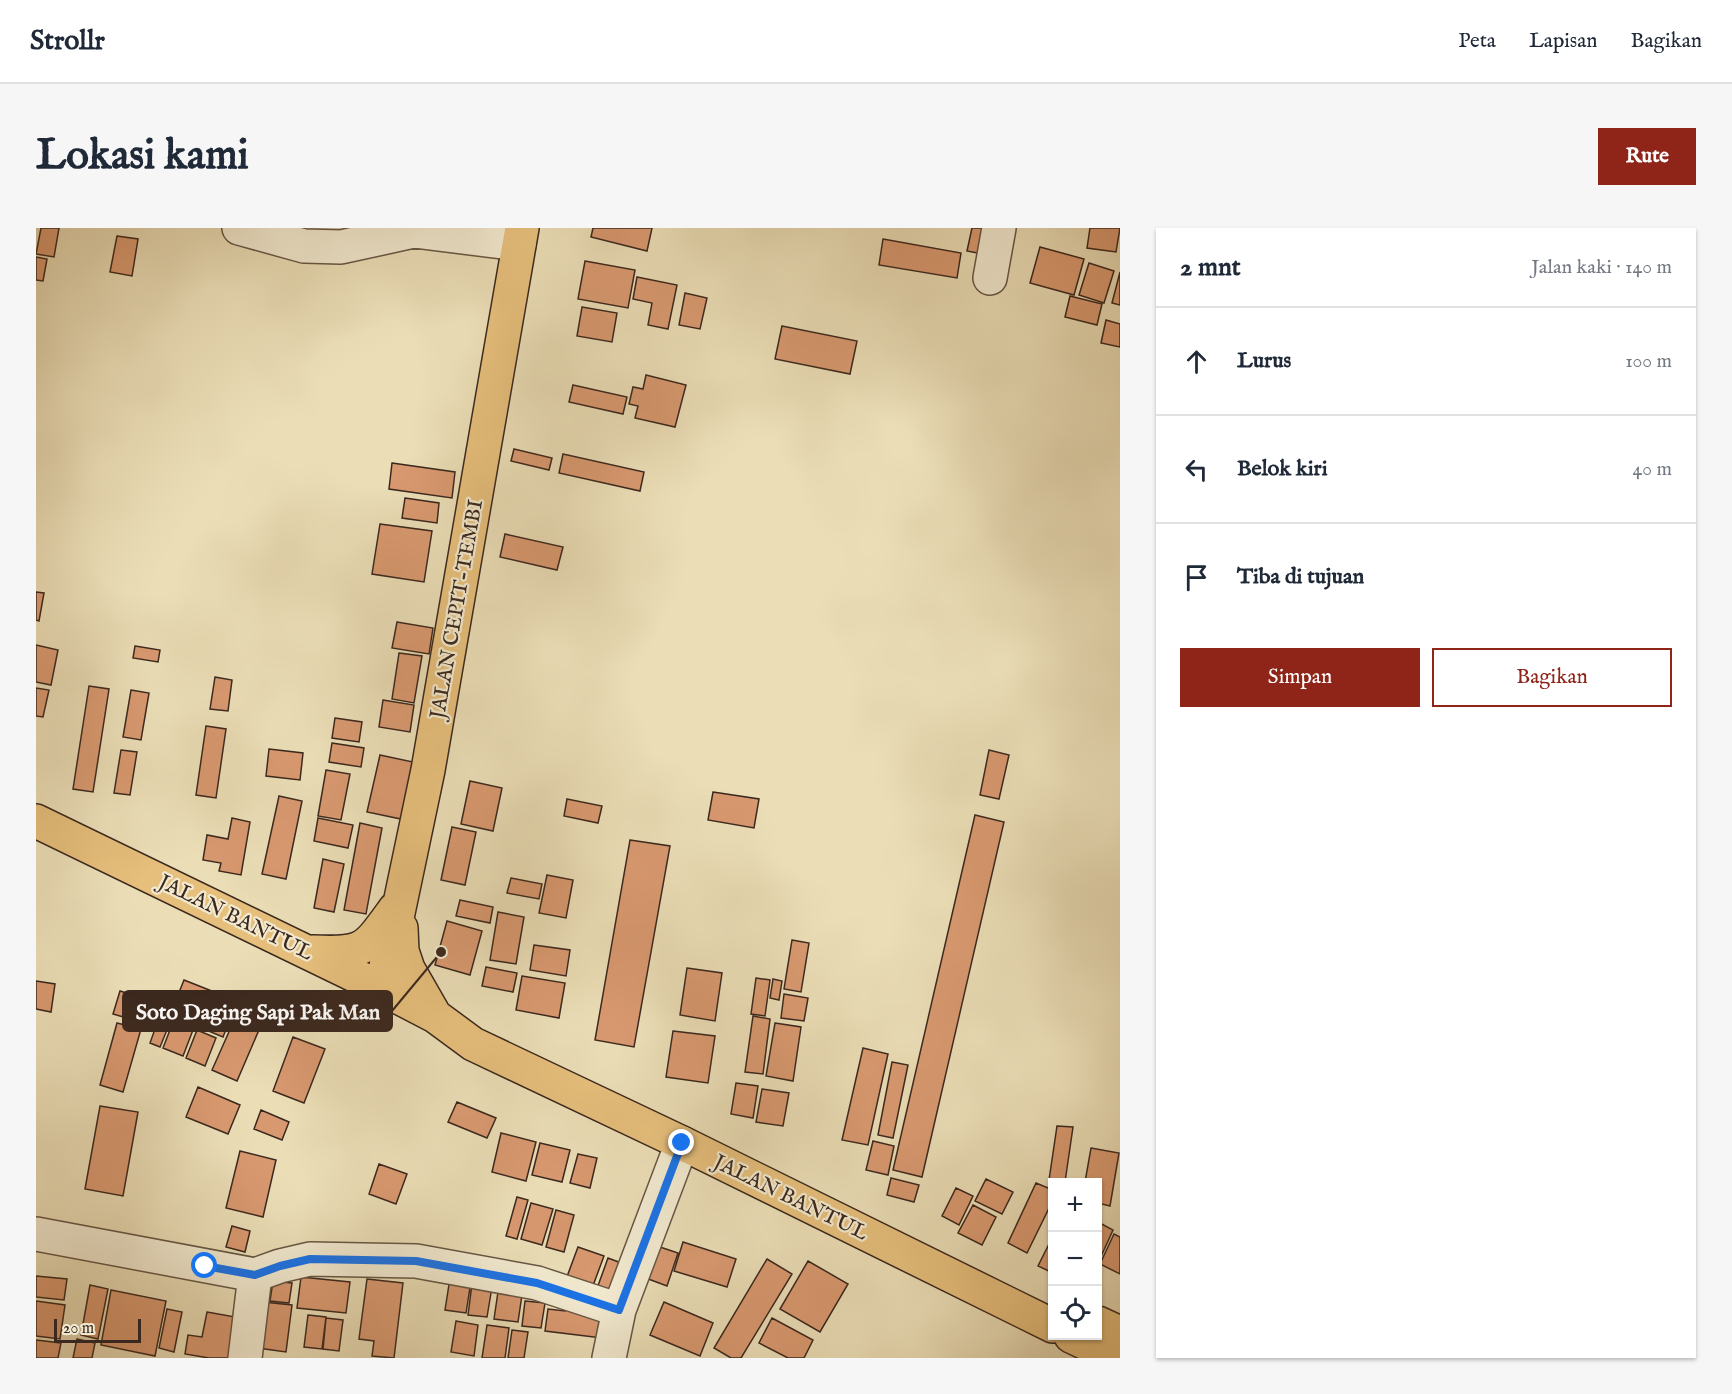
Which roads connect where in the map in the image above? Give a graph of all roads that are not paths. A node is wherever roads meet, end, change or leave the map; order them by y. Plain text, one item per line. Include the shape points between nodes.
1 (239, 228) edge
2 (999, 228) edge
3 (521, 236) edge
4 (990, 278) dead end
5 (36, 821) edge
6 (401, 902) junction
7 (308, 952) junction
8 (381, 988) junction
9 (435, 1017) junction
10 (682, 1143) junction
11 (36, 1234) edge
12 (255, 1275) junction
13 (1048, 1299) edge
14 (619, 1310) junction
15 (1048, 1324) edge
16 (245, 1358) edge
17 (609, 1358) edge

1 - 3 street via 304,246 341,247 414,231
2 - 4 street
3 - 6 main road, JALAN CEPIT-TEMBI via 430,758
5 - 7 main road, JALAN BANTUL
6 - 7 main road via 365,946 339,953
6 - 8 main road, JALAN CEPIT-TEMBI
6 - 9 main road via 402,951
7 - 8 main road, JALAN BANTUL
8 - 9 main road, JALAN BANTUL
9 - 10 main road, JALAN BANTUL via 473,1044
9 - 13 main road, JALAN BANTUL via 481,1023
10 - 14 street
10 - 15 main road, JALAN BANTUL
11 - 12 street
12 - 14 street via 310,1259 416,1261 537,1283
12 - 16 street
14 - 17 street

